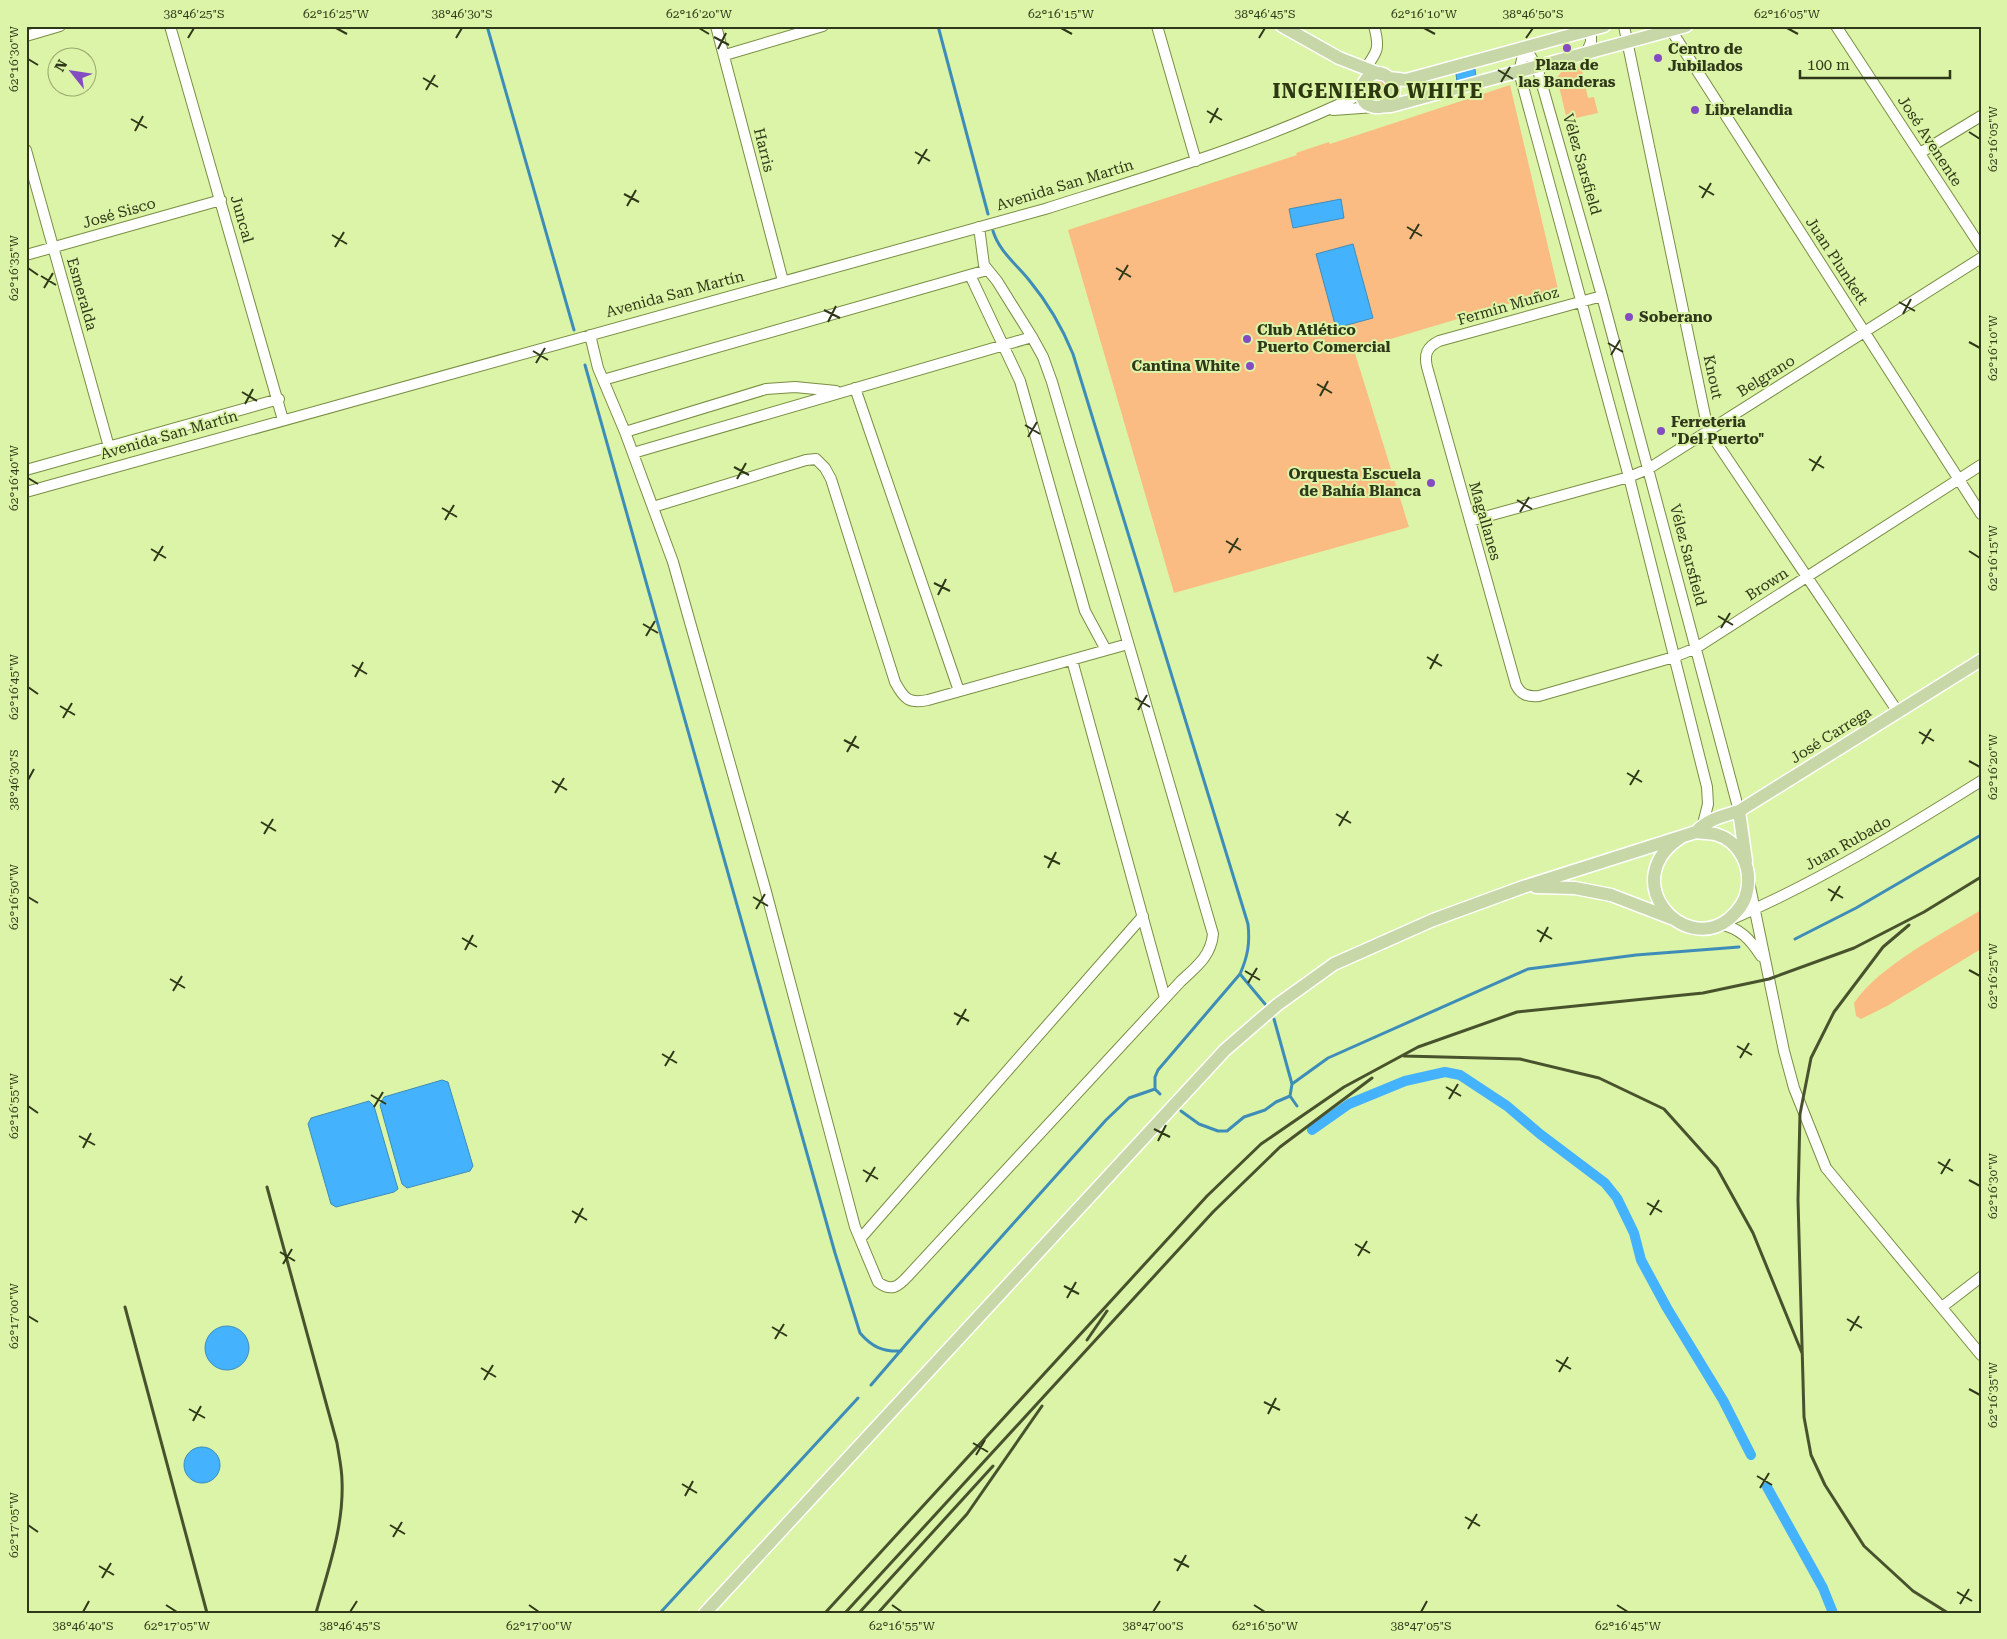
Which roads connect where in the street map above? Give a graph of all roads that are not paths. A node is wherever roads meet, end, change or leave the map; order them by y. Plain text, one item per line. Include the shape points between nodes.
1 (60, 26) edge
2 (170, 26) edge
3 (716, 26) edge
4 (823, 26) edge
5 (1157, 26) edge
6 (1282, 26) edge
7 (1374, 26) edge
8 (1624, 26) edge
9 (1686, 26) edge
10 (1836, 26) edge
11 (1595, 27) edge
12 (1669, 28) edge
13 (26, 36) edge
14 (1628, 42) junction
15 (1525, 48) junction
16 (1586, 54) junction
17 (725, 55) junction
18 (1339, 58) junction
19 (1538, 67) junction
20 (1365, 69) junction
21 (1519, 72) junction
22 (1384, 76) junction
23 (1361, 92) junction
24 (1378, 107) junction
25 (1327, 111) junction
26 (1981, 116) edge
27 (26, 150) edge
28 (1920, 153) junction
29 (1196, 162) junction
30 (221, 200) junction
31 (980, 227) junction
32 (54, 247) junction
33 (1981, 247) edge
34 (26, 255) edge
35 (1981, 258) edge
36 (987, 270) junction
37 (970, 275) junction
38 (782, 282) junction
39 (1602, 296) junction
40 (1581, 301) junction
41 (1864, 332) junction
42 (590, 335) junction
43 (1032, 337) junction
44 (1003, 346) junction
45 (1426, 352) joint
46 (603, 380) junction
47 (855, 388) junction
48 (842, 392) junction
49 (279, 399) junction
50 (284, 420) junction
51 (1708, 430) junction
52 (625, 432) junction
53 (109, 447) junction
54 (633, 453) junction
55 (1981, 465) edge
56 (1648, 469) junction
57 (26, 470) edge
58 (1629, 478) junction
59 (1958, 479) junction
60 (26, 492) edge
61 (653, 507) junction
62 (1981, 514) edge
63 (1470, 521) junction
64 (1807, 576) junction
65 (1128, 644) junction
66 (1696, 648) junction
67 (1106, 650) junction
68 (1674, 657) junction
69 (1072, 660) junction
70 (1981, 660) edge
71 (959, 691) junction
72 (1524, 694) joint
73 (1898, 712) junction
74 (1981, 781) edge
75 (1739, 812) junction
76 (1700, 828) junction
77 (1683, 836) junction
78 (1747, 866) junction
79 (1749, 882) junction
80 (1523, 887) junction
81 (1756, 909) junction
82 (1143, 916) junction
83 (1674, 920) junction
84 (1722, 923) junction
85 (1765, 961) junction
86 (1165, 998) junction
87 (860, 1239) junction
88 (1981, 1277) edge
89 (1942, 1307) junction
90 (1981, 1355) edge
91 (705, 1613) edge

1 - 13 street
2 - 30 street, Juncal
3 - 17 street, Harris
4 - 17 street
5 - 29 street
6 - 18 main road
7 - 20 street via 1377,52
8 - 14 street, Knout
9 - 12 main road, Avenida San Martín
10 - 28 street, José Avenente
11 - 15 main road
11 - 16 street
12 - 14 main road, Avenida San Martín
12 - 41 street, Juan Plunkett
14 - 16 main road, Avenida San Martín
14 - 51 street, Knout
15 - 19 street, Vélez Sarsfield
15 - 21 street
15 - 22 main road via 1406,80
16 - 19 main road, Avenida San Martín
17 - 38 street, Harris
18 - 20 main road
18 - 23 main road via 1352,71
19 - 21 main road, Avenida San Martín
19 - 39 street, Vélez Sarsfield
20 - 22 main road
21 - 24 main road, Avenida San Martín via 1405,103
21 - 40 street
22 - 23 main road, Avenida San Martín via 1370,75
22 - 24 main road via 1394,87 1393,97
23 - 24 main road via 1366,103
23 - 25 street, Avenida San Martín
24 - 25 street, Avenida San Martín
25 - 29 street, Avenida San Martín
26 - 28 street
27 - 32 street, Esmeralda
28 - 33 street, José Avenente
29 - 31 street, Avenida San Martín
30 - 32 street, José Sisco
30 - 49 street, Juncal
31 - 36 street
31 - 38 street, Avenida San Martín
32 - 34 street, José Sisco
32 - 53 street, Esmeralda
35 - 41 street, Belgrano
36 - 37 street
36 - 43 street
37 - 44 street
37 - 46 street
38 - 42 street, Avenida San Martín
39 - 40 street, Fermín Muñoz
39 - 56 street, Vélez Sarsfield
40 - 45 street, Fermín Muñoz via 1439,341
40 - 58 street
41 - 51 street, Belgrano
41 - 59 street, Juan Plunkett
42 - 46 street
42 - 50 street, Avenida San Martín
43 - 44 street
43 - 65 street via 1052,382
44 - 47 street
44 - 67 street via 1020,381 1085,611
45 - 63 street, Magallanes via 1427,367
46 - 52 street
47 - 48 street
47 - 71 street
48 - 52 street via 795,387 766,389
48 - 54 street
49 - 50 street, Juncal
49 - 53 street, Avenida San Martín
50 - 60 street, Avenida San Martín
51 - 56 street, Belgrano
51 - 64 street, Knout
52 - 54 street
53 - 57 street, Avenida San Martín
54 - 61 street
55 - 59 street, Brown
56 - 58 street, Belgrano
56 - 66 street, Vélez Sarsfield
58 - 63 street, Belgrano
58 - 68 street
59 - 62 street, Juan Plunkett
59 - 64 street, Brown
61 - 71 street via 816,459 826,468 831,479 895,682 902,694 910,701 918,702
61 - 87 street via 690,618
63 - 72 street, Magallanes via 1516,684
64 - 66 street, Brown
64 - 73 street, Knout
65 - 67 street
65 - 86 street via 1213,934 1208,954
66 - 68 street, Brown
66 - 75 street, Vélez Sarsfield
67 - 69 street
68 - 72 street, Brown via 1539,696
68 - 76 street via 1706,787 1708,804
69 - 71 street
69 - 82 street
70 - 73 main road, José Carrega
73 - 75 main road, José Carrega
74 - 81 street, Juan Rubado via 1866,852
75 - 76 main road, José Carrega
75 - 78 main road, Vélez Sarsfield
76 - 77 main road
76 - 78 main road via 1729,841
77 - 80 main road
77 - 83 main road via 1661,855 1655,868 1657,897
78 - 79 main road
79 - 81 street
79 - 84 main road via 1746,898 1738,912
80 - 83 main road via 1575,888 1602,893
80 - 91 main road via 1433,920 1334,964 1277,1005 1225,1050
81 - 84 street, Juan Rubado
81 - 85 street
82 - 86 street
82 - 87 street
83 - 84 main road via 1700,928
84 - 85 street via 1741,931
85 - 89 street via 1794,1088 1826,1168
86 - 87 street via 901,1283 886,1288 878,1282
88 - 89 street
89 - 90 street

